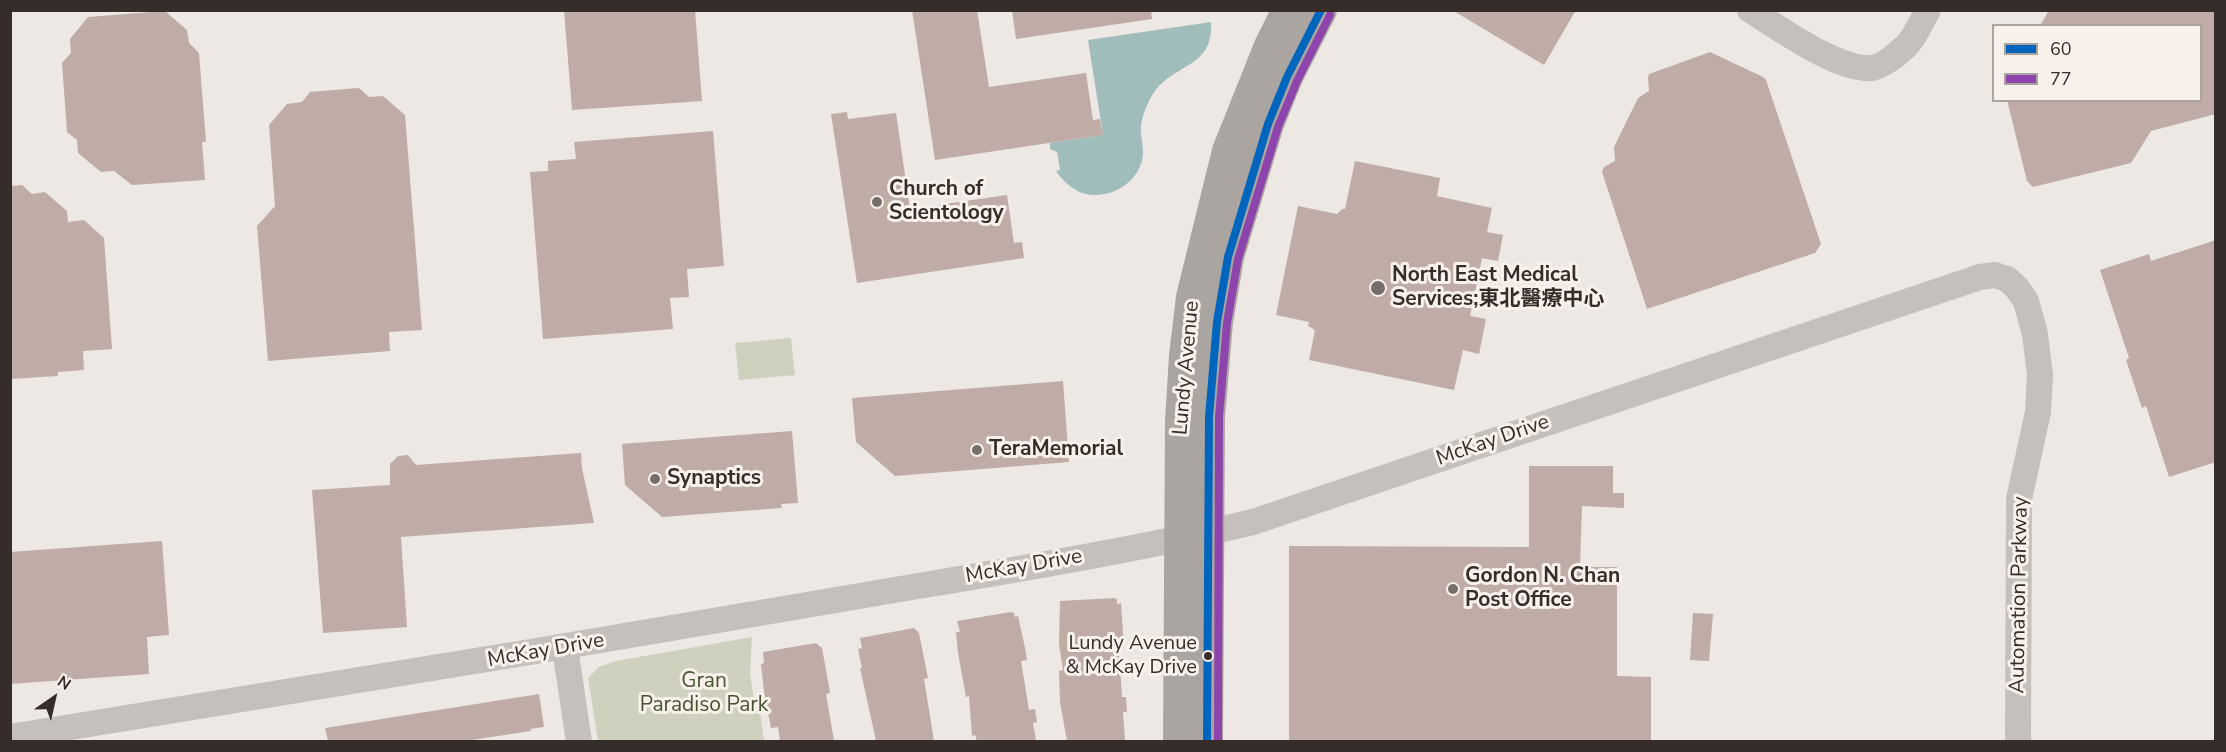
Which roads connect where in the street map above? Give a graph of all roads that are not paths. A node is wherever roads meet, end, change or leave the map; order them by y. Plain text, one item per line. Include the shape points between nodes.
1 (1288, 10) edge
2 (1321, 10) edge
3 (1750, 10) edge
4 (1928, 10) edge
5 (2007, 279) joint
6 (1194, 536) junction
7 (565, 648) junction
8 (10, 737) edge
9 (579, 741) edge
10 (1179, 741) edge
11 (1207, 741) edge
12 (2018, 741) edge

1 - 6 main road, Lundy Avenue via 1228,151 1196,277 1181,422
2 - 6 main road, Lundy Avenue via 1268,124 1228,257 1217,322
3 - 4 street via 1823,54 1872,68 1907,45
5 - 6 street, McKay Drive via 1995,275 1980,277 1253,522
5 - 12 street, Automation Parkway via 2026,301 2040,375 2038,412 2019,499
6 - 7 street, McKay Drive
6 - 10 main road, Lundy Avenue
6 - 11 main road, Lundy Avenue
7 - 8 street, McKay Drive
7 - 9 street

